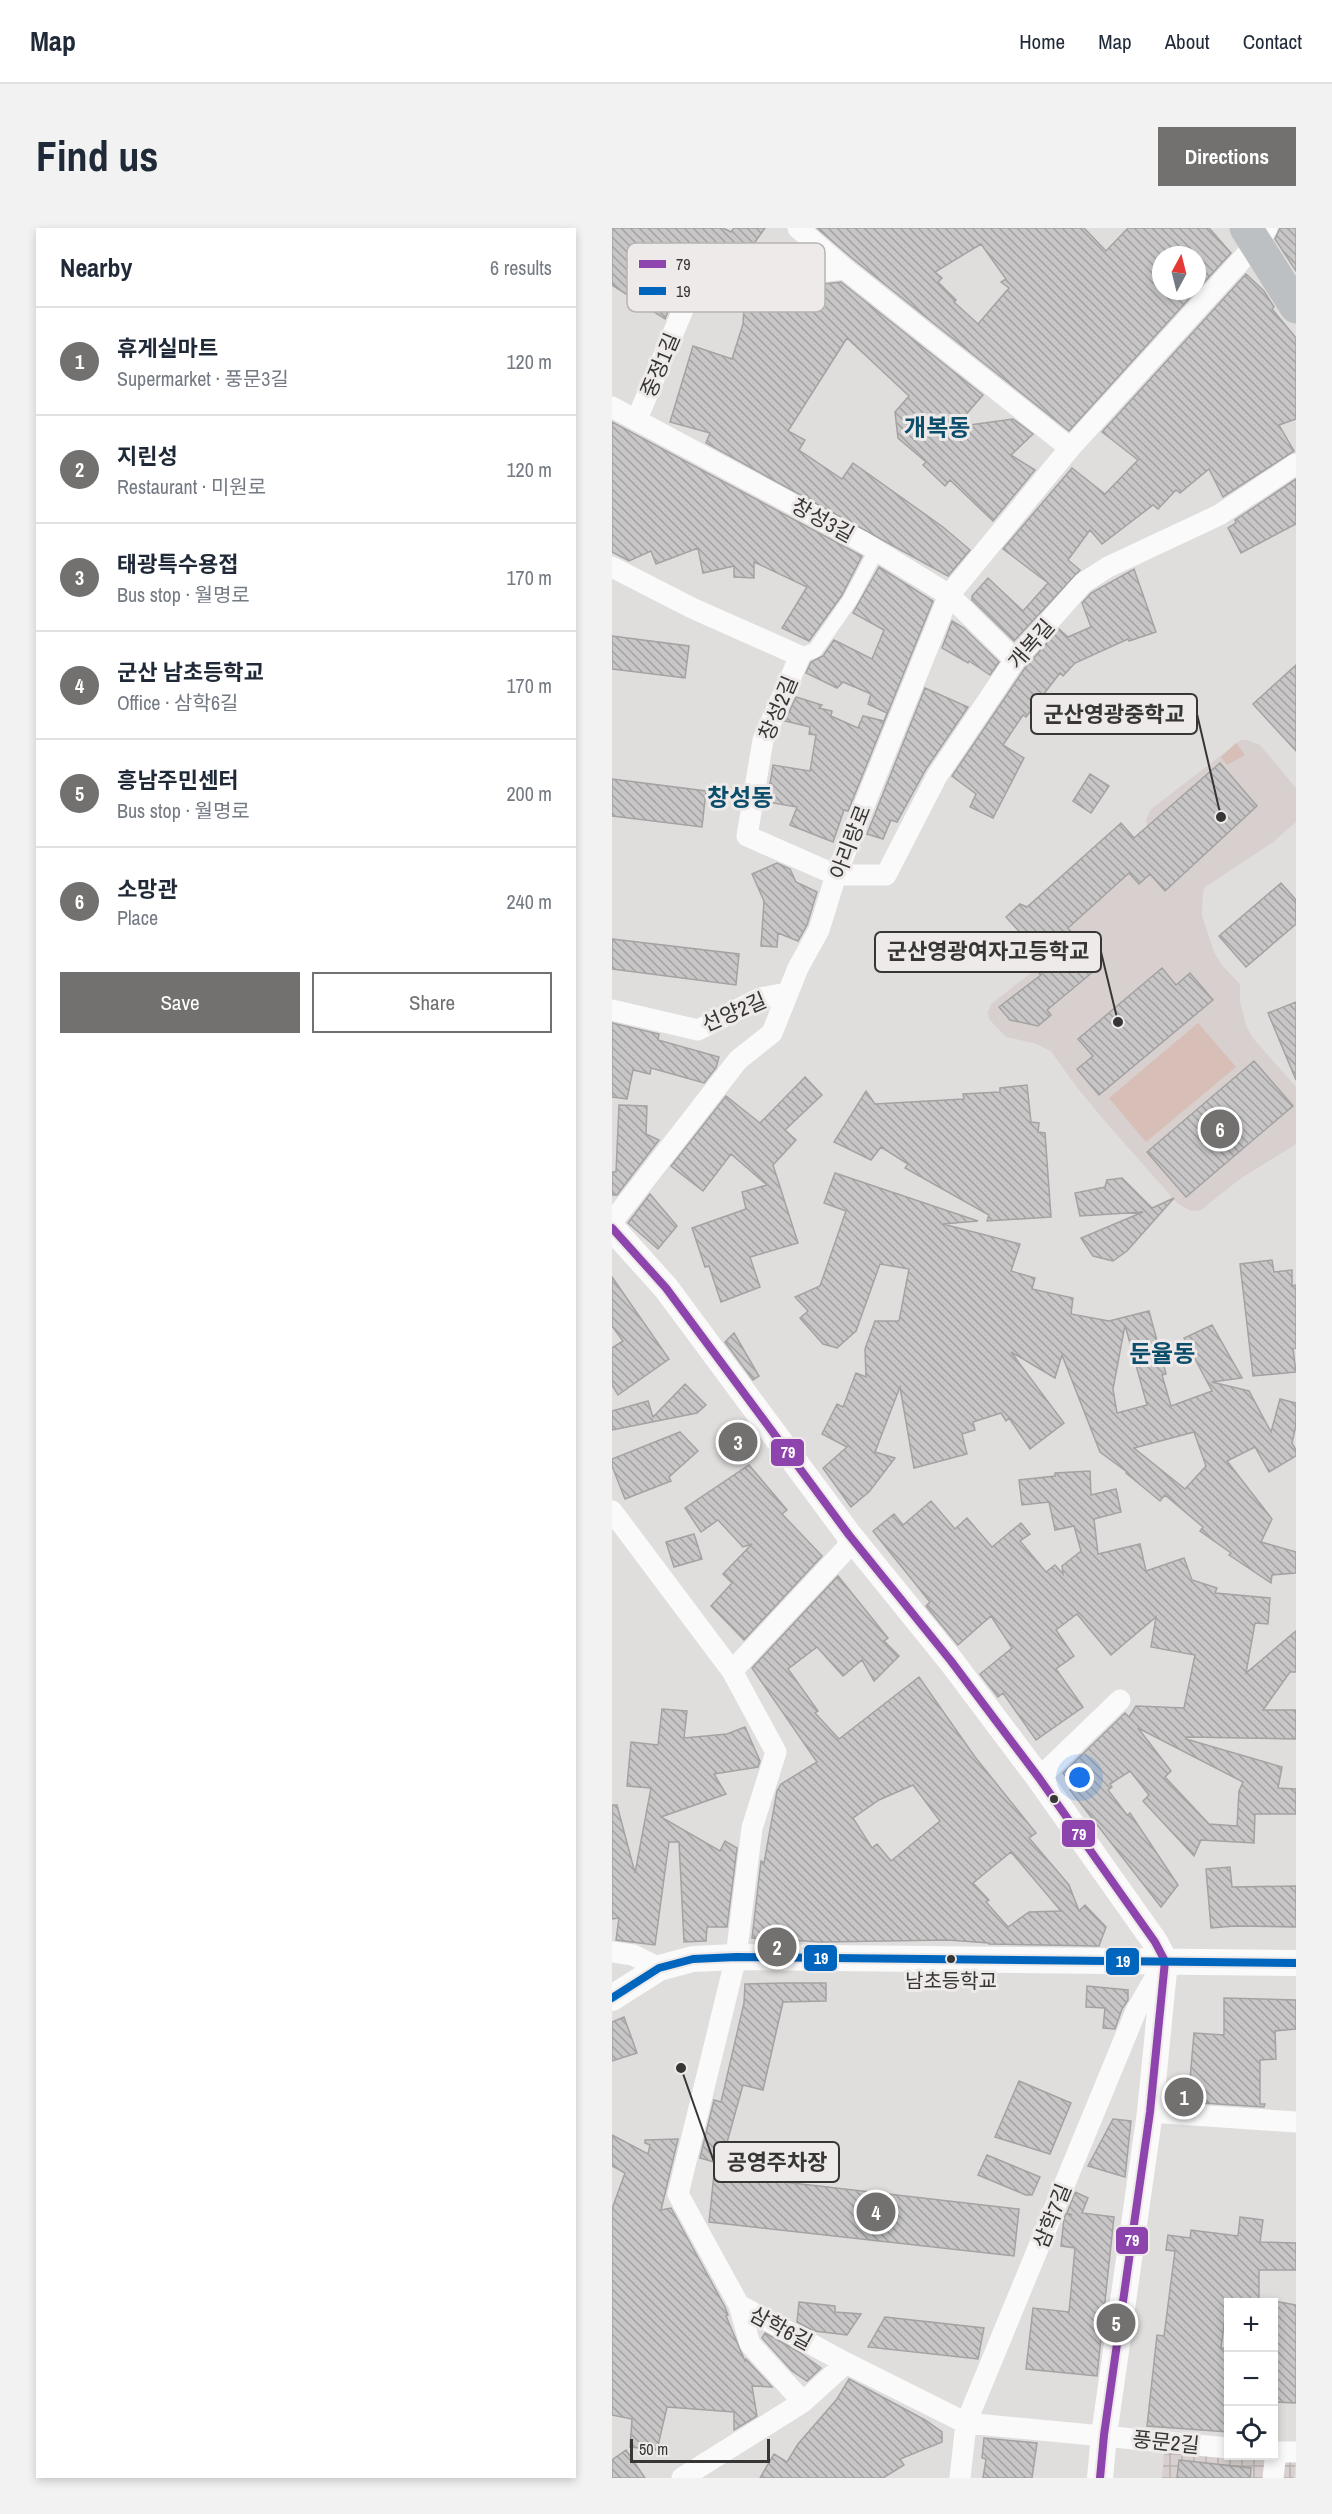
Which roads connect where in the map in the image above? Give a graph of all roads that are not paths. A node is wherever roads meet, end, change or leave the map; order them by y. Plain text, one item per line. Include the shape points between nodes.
1 (798, 228) edge
2 (1257, 233) edge
3 (815, 243) edge
4 (825, 252) edge
5 (845, 269) junction
6 (825, 271) edge
7 (1296, 307) edge
8 (682, 312) edge
9 (612, 406) edge
10 (637, 419) junction
11 (1070, 448) junction
12 (1296, 464) edge
13 (876, 551) junction
14 (612, 567) edge
15 (949, 595) junction
16 (801, 656) junction
17 (1015, 660) junction
18 (836, 875) junction
19 (787, 993) junction
20 (612, 1010) edge
21 (612, 1222) edge
22 (612, 1228) edge
23 (612, 1511) edge
24 (849, 1535) junction
25 (732, 1671) junction
26 (1120, 1700) dead end
27 (1039, 1778) junction
28 (612, 1952) edge
29 (736, 1957) junction
30 (1165, 1961) junction
31 (1296, 1964) edge
32 (659, 1968) junction
33 (612, 1998) edge
34 (1150, 2112) junction
35 (1296, 2122) edge
36 (739, 2305) junction
37 (846, 2363) junction
38 (803, 2402) junction
39 (966, 2423) junction
40 (1104, 2436) junction
41 (1224, 2448) edge
42 (1282, 2452) edge
43 (682, 2478) edge
44 (960, 2478) edge
45 (1100, 2478) edge
46 (1273, 2478) edge

1 - 3 street
2 - 7 main road
2 - 11 street, 아리랑로
4 - 5 street
5 - 6 street, 중정1길
5 - 11 street
8 - 10 street, 중정1길
9 - 10 street, 창성3길
10 - 13 street, 창성3길
11 - 15 street, 아리랑로
12 - 17 street, 개복길 via 1219,515 1108,567 1083,583
13 - 15 street, 창성3길
13 - 16 street via 850,600 815,650
14 - 16 street, 창성2길 via 692,608
15 - 17 street, 창성3길
15 - 18 street, 아리랑로
16 - 18 street, 창성2길 via 763,740 747,836
17 - 18 street, 개복길 via 937,776 886,875
18 - 19 street, 아리랑로 via 819,930
19 - 20 street, 선양2길 via 760,999 698,1030
19 - 21 street, 아리랑로 via 772,1033 738,1060
22 - 24 street via 666,1288
23 - 25 street, 삼학6길
24 - 25 street via 847,1548
24 - 27 street
25 - 29 street, 삼학6길 via 776,1752 752,1828
26 - 27 street
27 - 30 street
28 - 32 street via 633,1955
29 - 30 street
29 - 32 street via 693,1959
29 - 36 street, 삼학6길 via 678,2194
30 - 31 street
30 - 34 street
30 - 39 street, 삼학7길 via 1136,2011
32 - 33 street
34 - 35 street
34 - 40 street
36 - 37 street, 삼학6길
36 - 38 street via 750,2344
37 - 38 street
37 - 39 street, 삼학6길
38 - 43 street
39 - 40 street, 삼학6길
39 - 44 street, 삼학7길
40 - 41 street, 풍문2길
40 - 45 street
42 - 46 street

